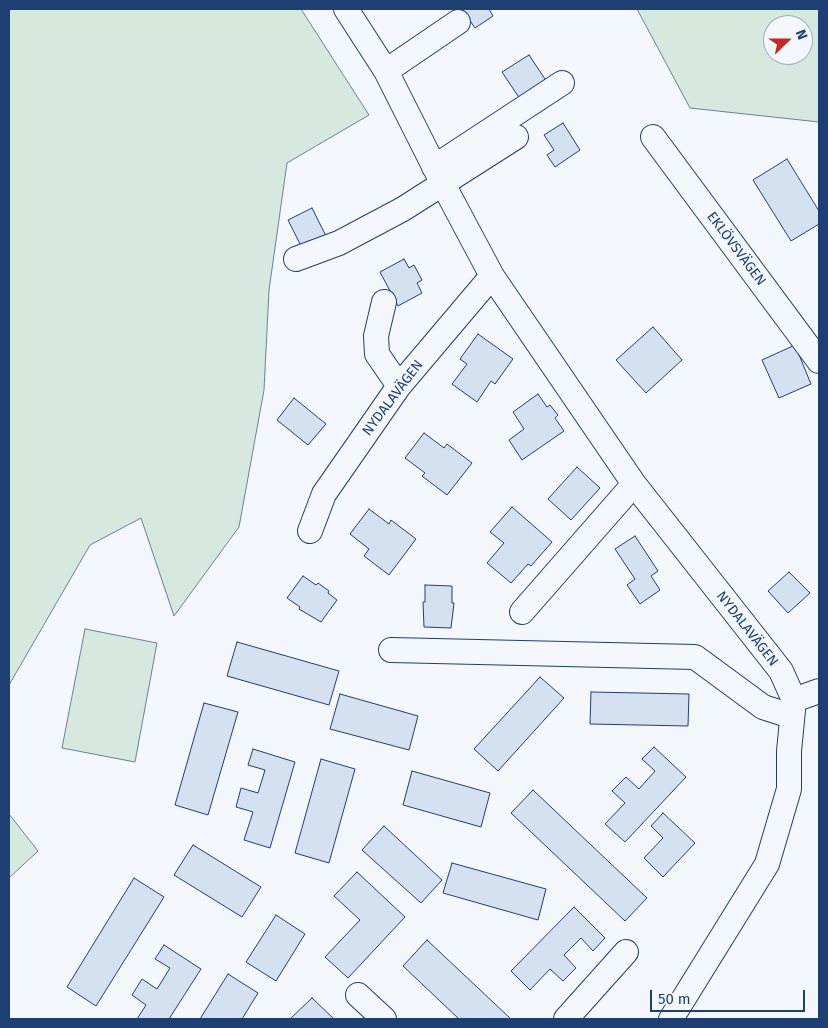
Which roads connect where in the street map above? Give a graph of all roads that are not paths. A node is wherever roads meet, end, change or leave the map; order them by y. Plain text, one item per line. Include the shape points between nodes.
1 (346, 9) edge
2 (458, 22) dead end
3 (386, 71) junction
4 (562, 83) dead end
5 (516, 137) dead end
6 (653, 137) dead end
7 (439, 175) junction
8 (296, 259) dead end
9 (492, 276) junction
10 (384, 302) dead end
11 (819, 361) edge
12 (399, 386) junction
13 (634, 484) junction
14 (310, 531) dead end
15 (522, 612) dead end
16 (391, 650) dead end
17 (819, 691) edge
18 (792, 708) junction
19 (626, 952) dead end
20 (358, 995) dead end
21 (384, 1019) edge
22 (566, 1019) edge
23 (671, 1019) edge

1 - 3 street, NYDALAVÄGEN
2 - 3 street
3 - 7 street, NYDALAVÄGEN
4 - 7 street
5 - 7 street
6 - 11 street, EKLÖVSVÄGEN
7 - 8 street via 403,210 340,243
7 - 9 street, NYDALAVÄGEN
9 - 12 street, NYDALAVÄGEN
9 - 13 street, NYDALAVÄGEN
10 - 12 street via 376,336 377,354
12 - 14 street, NYDALAVÄGEN via 324,494
13 - 15 street
13 - 18 street, NYDALAVÄGEN via 781,671
16 - 18 street via 695,658 763,707
17 - 18 street
18 - 23 street, NYDALAVÄGEN via 789,789 767,864
19 - 22 street
20 - 21 street

